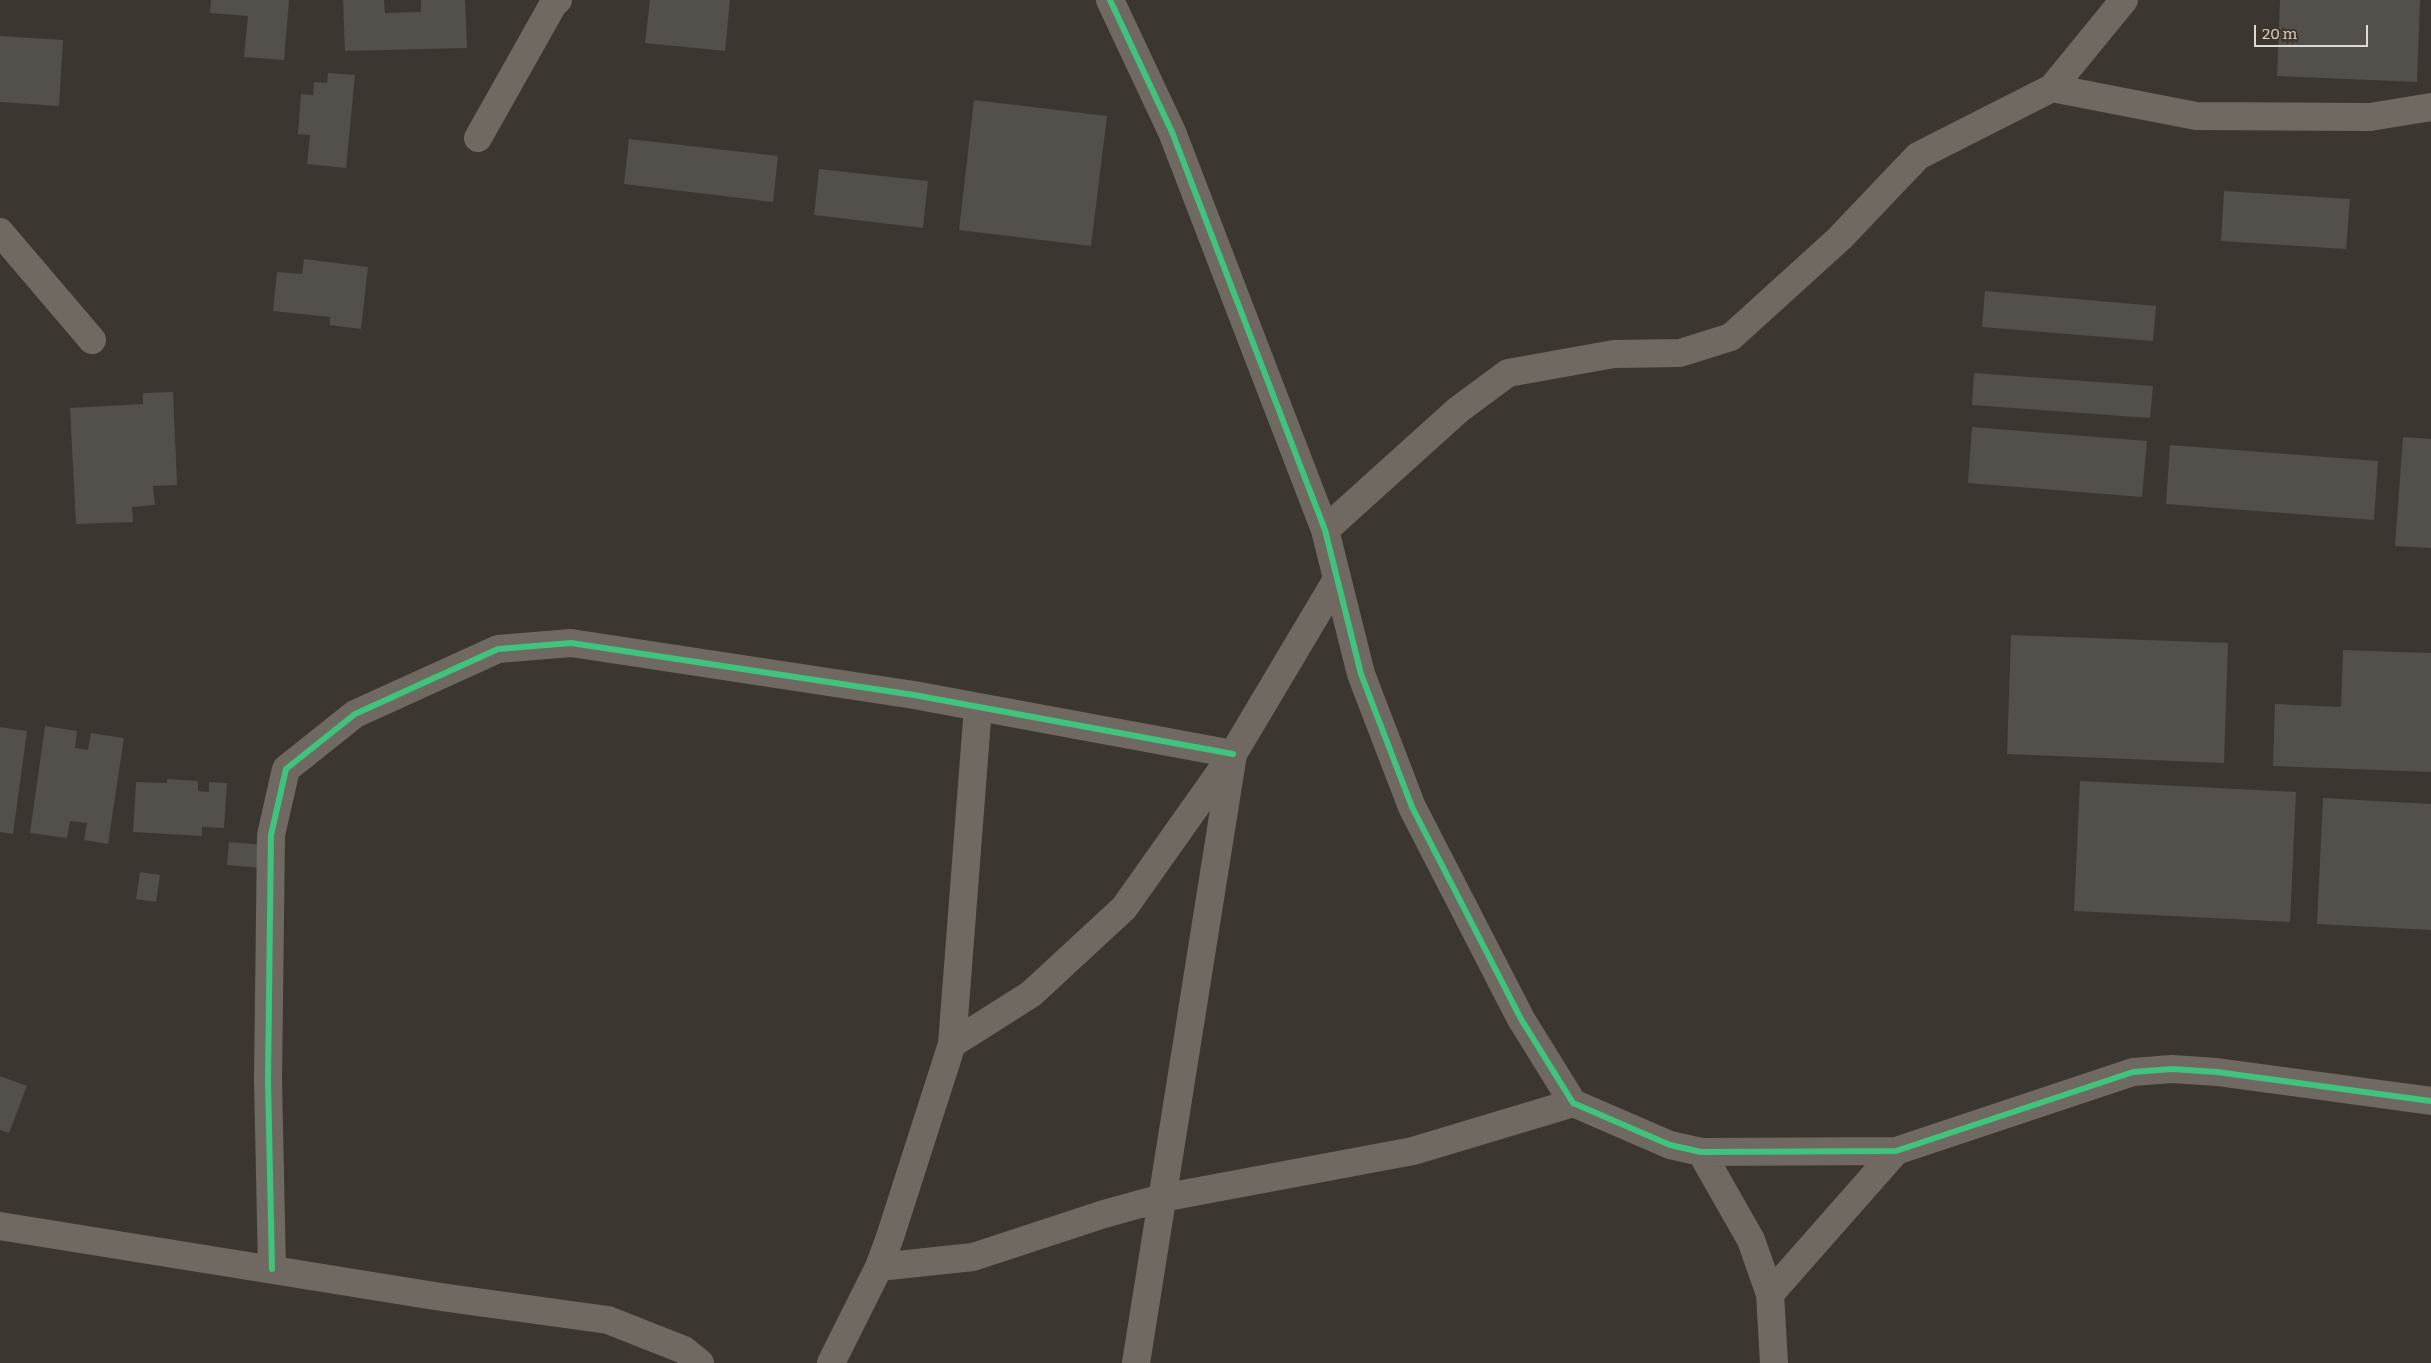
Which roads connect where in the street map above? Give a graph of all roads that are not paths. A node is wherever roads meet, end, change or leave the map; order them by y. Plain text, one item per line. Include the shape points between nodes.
1 (558, 0) edge
2 (1110, 0) edge
3 (2124, 0) edge
4 (2052, 88) junction
5 (2431, 107) edge
6 (478, 138) dead end
7 (0, 232) edge
8 (92, 340) dead end
9 (1325, 530) junction
10 (1336, 581) junction
11 (978, 707) junction
12 (1233, 754) junction
13 (952, 1044) junction
14 (2431, 1100) edge
15 (1573, 1103) junction
16 (1896, 1151) junction
17 (1701, 1152) junction
18 (1162, 1198) junction
19 (0, 1226) edge
20 (878, 1267) junction
21 (272, 1269) junction
22 (1770, 1294) junction
23 (700, 1363) edge
24 (831, 1363) edge
25 (1136, 1363) edge
26 (1774, 1363) edge

1 - 6 street
2 - 9 street via 1172,132
3 - 4 street
4 - 5 street via 2196,116 2370,118
4 - 9 street via 1918,156 1840,238 1731,337 1680,353 1614,354 1508,373 1458,410
7 - 8 street
9 - 10 street
10 - 12 street
10 - 15 street via 1361,674 1412,808 1521,1019
11 - 12 street
11 - 13 street
11 - 21 street via 571,643 498,649 355,714 286,769 271,835 268,1080
12 - 13 street via 1124,908 1031,994
12 - 18 street
13 - 20 street
14 - 16 street via 2217,1072 2172,1069 2133,1072
15 - 17 street via 1670,1145
15 - 18 street via 1413,1151
16 - 17 street
16 - 22 street
17 - 22 street via 1751,1240
18 - 20 street via 973,1257
18 - 25 street
19 - 21 street
20 - 24 street
21 - 23 street via 608,1320 684,1350
22 - 26 street

